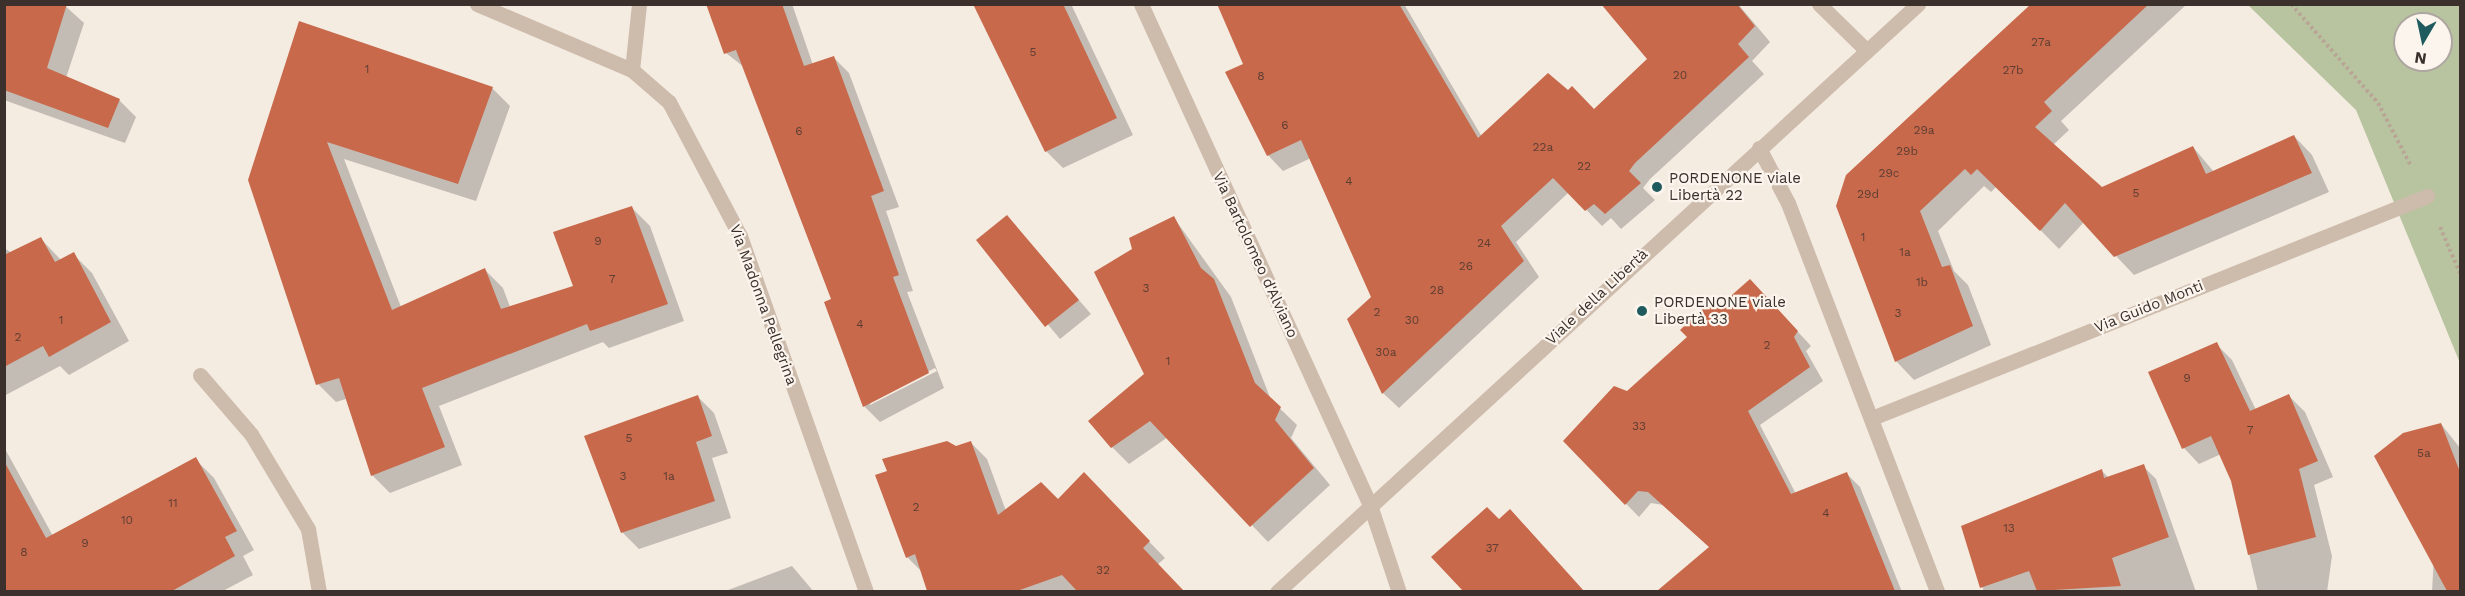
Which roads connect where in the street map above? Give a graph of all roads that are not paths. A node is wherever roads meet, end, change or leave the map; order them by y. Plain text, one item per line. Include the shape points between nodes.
1 (477, 4) edge
2 (639, 4) edge
3 (1141, 4) edge
4 (1819, 4) edge
5 (1918, 4) edge
6 (1866, 50) junction
7 (632, 70) junction
8 (1759, 148) junction
9 (2427, 196) road end
10 (200, 375) dead end
11 (1872, 418) junction
12 (1370, 505) junction
13 (319, 591) edge
14 (866, 591) edge
15 (1277, 591) edge
16 (1399, 591) edge
17 (1937, 591) edge

1 - 7 street, Via Madonna Pellegrina
2 - 7 street
3 - 12 street, Via Bartolomeo d'Alviano
4 - 6 street
5 - 6 street, Viale della Libertà
6 - 8 street, Viale della Libertà
7 - 14 street, Via Madonna Pellegrina via 669,102 740,236
8 - 11 street via 1788,203
8 - 12 street, Viale della Libertà
9 - 11 street, Via Guido Monti
10 - 13 street via 251,434 308,529
11 - 17 street
12 - 15 street, Viale della Libertà
12 - 16 street, Via Bartolomeo d'Alviano

